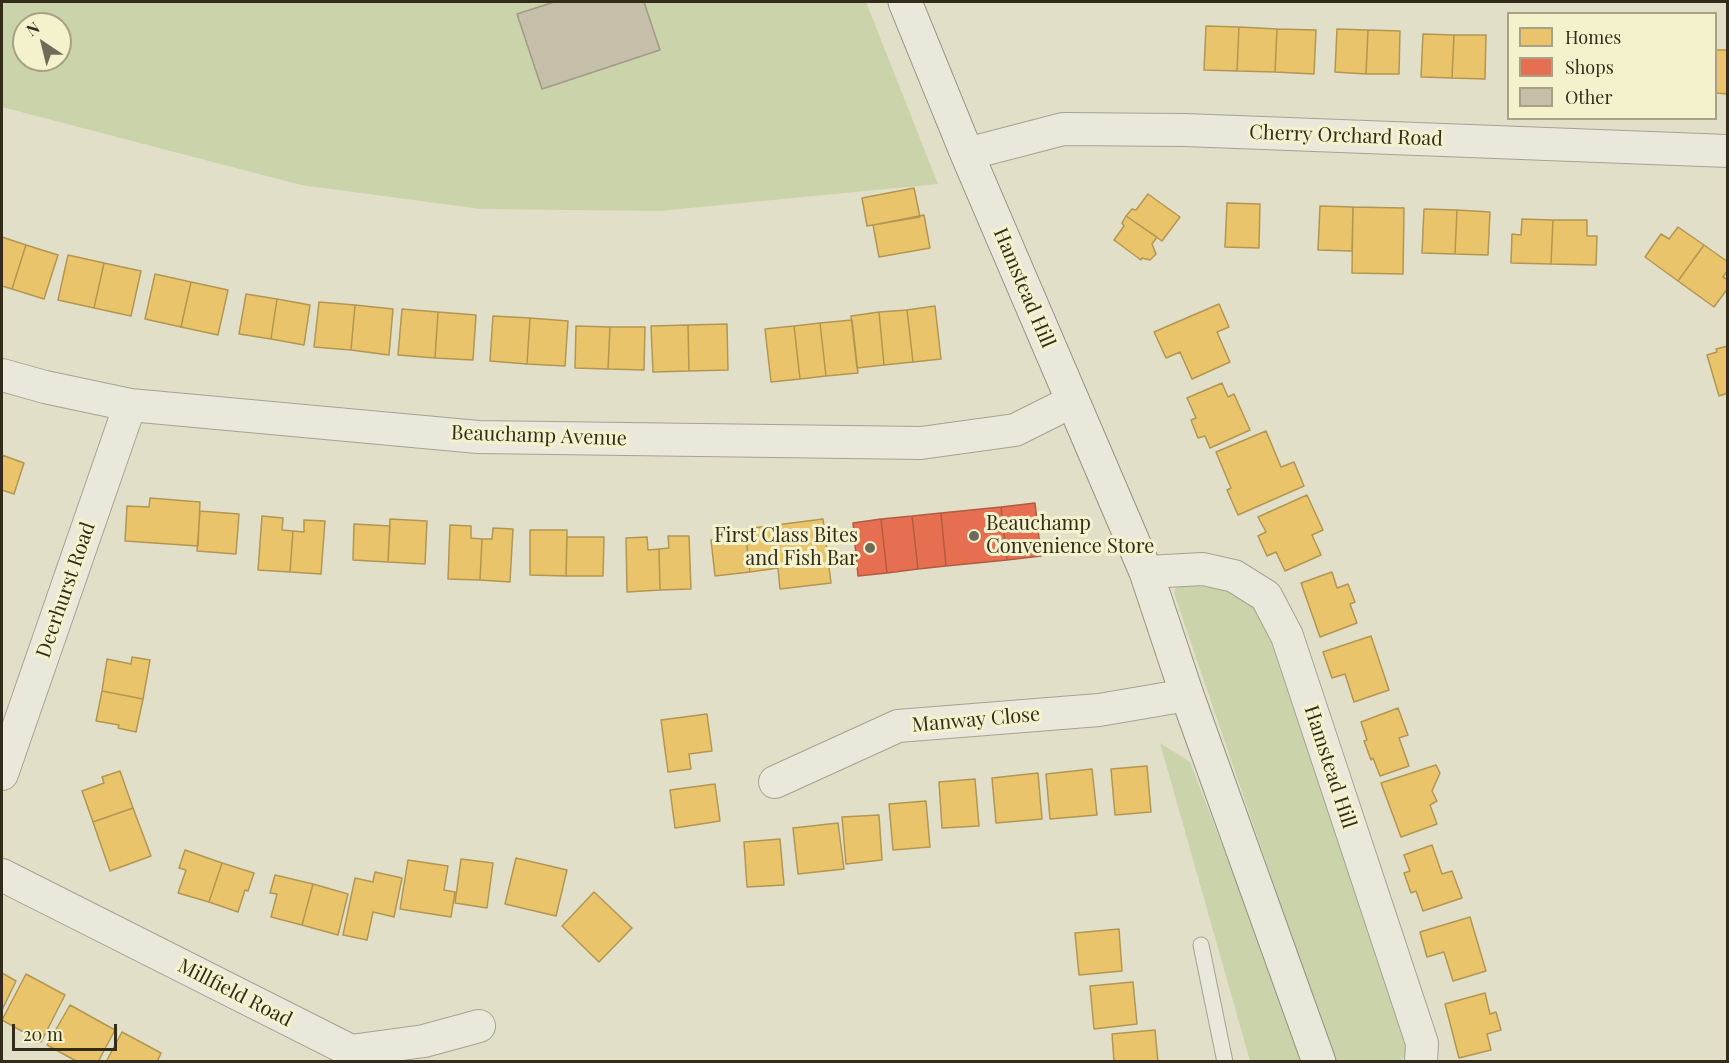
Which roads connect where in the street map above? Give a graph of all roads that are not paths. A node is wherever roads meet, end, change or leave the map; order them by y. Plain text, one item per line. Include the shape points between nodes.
1 (905, 2) edge
2 (1728, 151) edge
3 (967, 154) junction
4 (2, 375) edge
5 (1073, 401) junction
6 (130, 405) junction
7 (1146, 572) junction
8 (1188, 695) junction
9 (2, 774) edge
10 (774, 782) dead end
11 (2, 875) edge
12 (1201, 945) dead end
13 (479, 1026) dead end
14 (1225, 1062) edge
15 (1319, 1062) edge
16 (1421, 1062) edge

1 - 3 main road, Hamstead Hill
2 - 3 street, Cherry Orchard Road via 1185,130 1063,129
3 - 5 main road, Hamstead Hill
4 - 6 street, Beauchamp Avenue
5 - 6 street, Beauchamp Avenue via 1015,430 921,443 478,437
5 - 7 main road, Hamstead Hill
6 - 9 street, Deerhurst Road
7 - 8 main road, Hamstead Hill
7 - 16 street, Hamstead Hill via 1203,569 1234,576 1266,596 1287,636 1422,1043
8 - 10 street, Manway Close via 1098,710 898,726
8 - 15 main road, Hamstead Hill
11 - 13 street, Millfield Road via 351,1052 424,1041
12 - 14 lane

